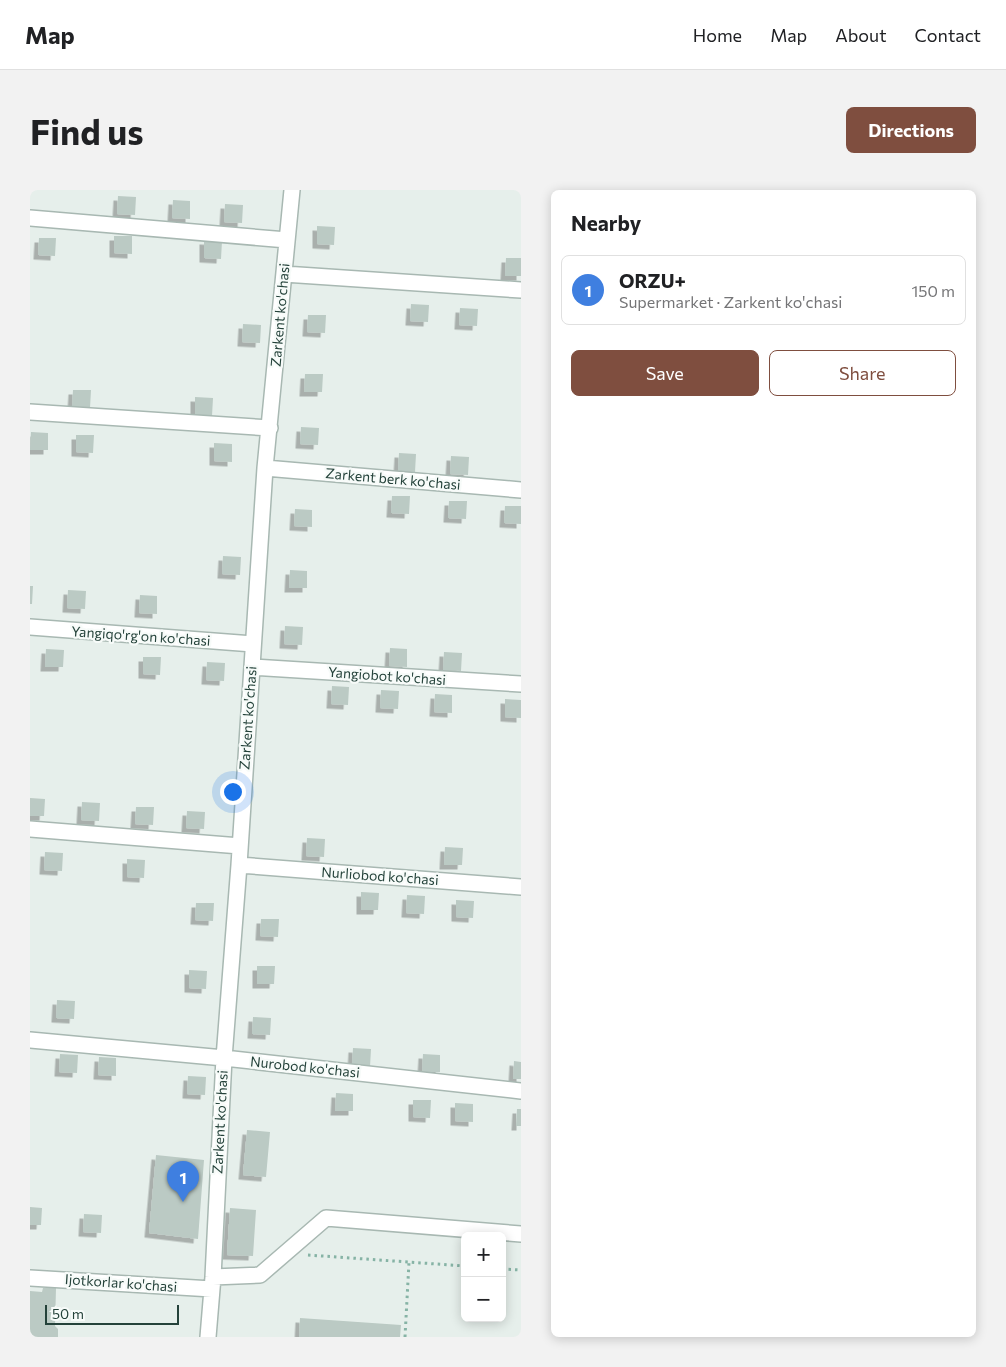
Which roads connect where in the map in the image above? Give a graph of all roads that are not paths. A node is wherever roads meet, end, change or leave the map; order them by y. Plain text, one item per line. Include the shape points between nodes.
1 (292, 190) edge
2 (30, 218) edge
3 (287, 240) junction
4 (284, 274) junction
5 (521, 290) edge
6 (30, 412) edge
7 (270, 428) junction
8 (265, 468) junction
9 (521, 490) edge
10 (30, 627) edge
11 (253, 644) junction
12 (252, 667) junction
13 (521, 684) edge
14 (30, 829) edge
15 (240, 846) junction
16 (238, 865) junction
17 (521, 886) edge
18 (30, 1040) edge
19 (224, 1058) junction
20 (521, 1091) edge
21 (521, 1234) edge
22 (30, 1278) edge
23 (212, 1283) junction
24 (208, 1337) edge

1 - 3 street, Zarkent ko'chasi
2 - 3 street
3 - 4 street, Zarkent ko'chasi
4 - 5 street
4 - 7 street, Zarkent ko'chasi
6 - 7 street
7 - 8 street, Zarkent ko'chasi
8 - 9 street, Zarkent berk ko'chasi
8 - 11 street, Zarkent ko'chasi
10 - 11 street, Yangiqo'rg'on ko'chasi
11 - 12 street, Zarkent ko'chasi
12 - 13 street, Yangiobot ko'chasi
12 - 15 street, Zarkent ko'chasi
14 - 15 street
15 - 16 street, Zarkent ko'chasi
16 - 17 street, Nurliobod ko'chasi
16 - 19 street, Zarkent ko'chasi
18 - 19 street, Nurobod ko'chasi
19 - 20 street, Nurobod ko'chasi
19 - 23 street, Zarkent ko'chasi
21 - 23 street, Ijotkorlar ko'chasi via 326,1218 260,1275
22 - 23 street, Ijotkorlar ko'chasi
23 - 24 street, Zarkent ko'chasi

